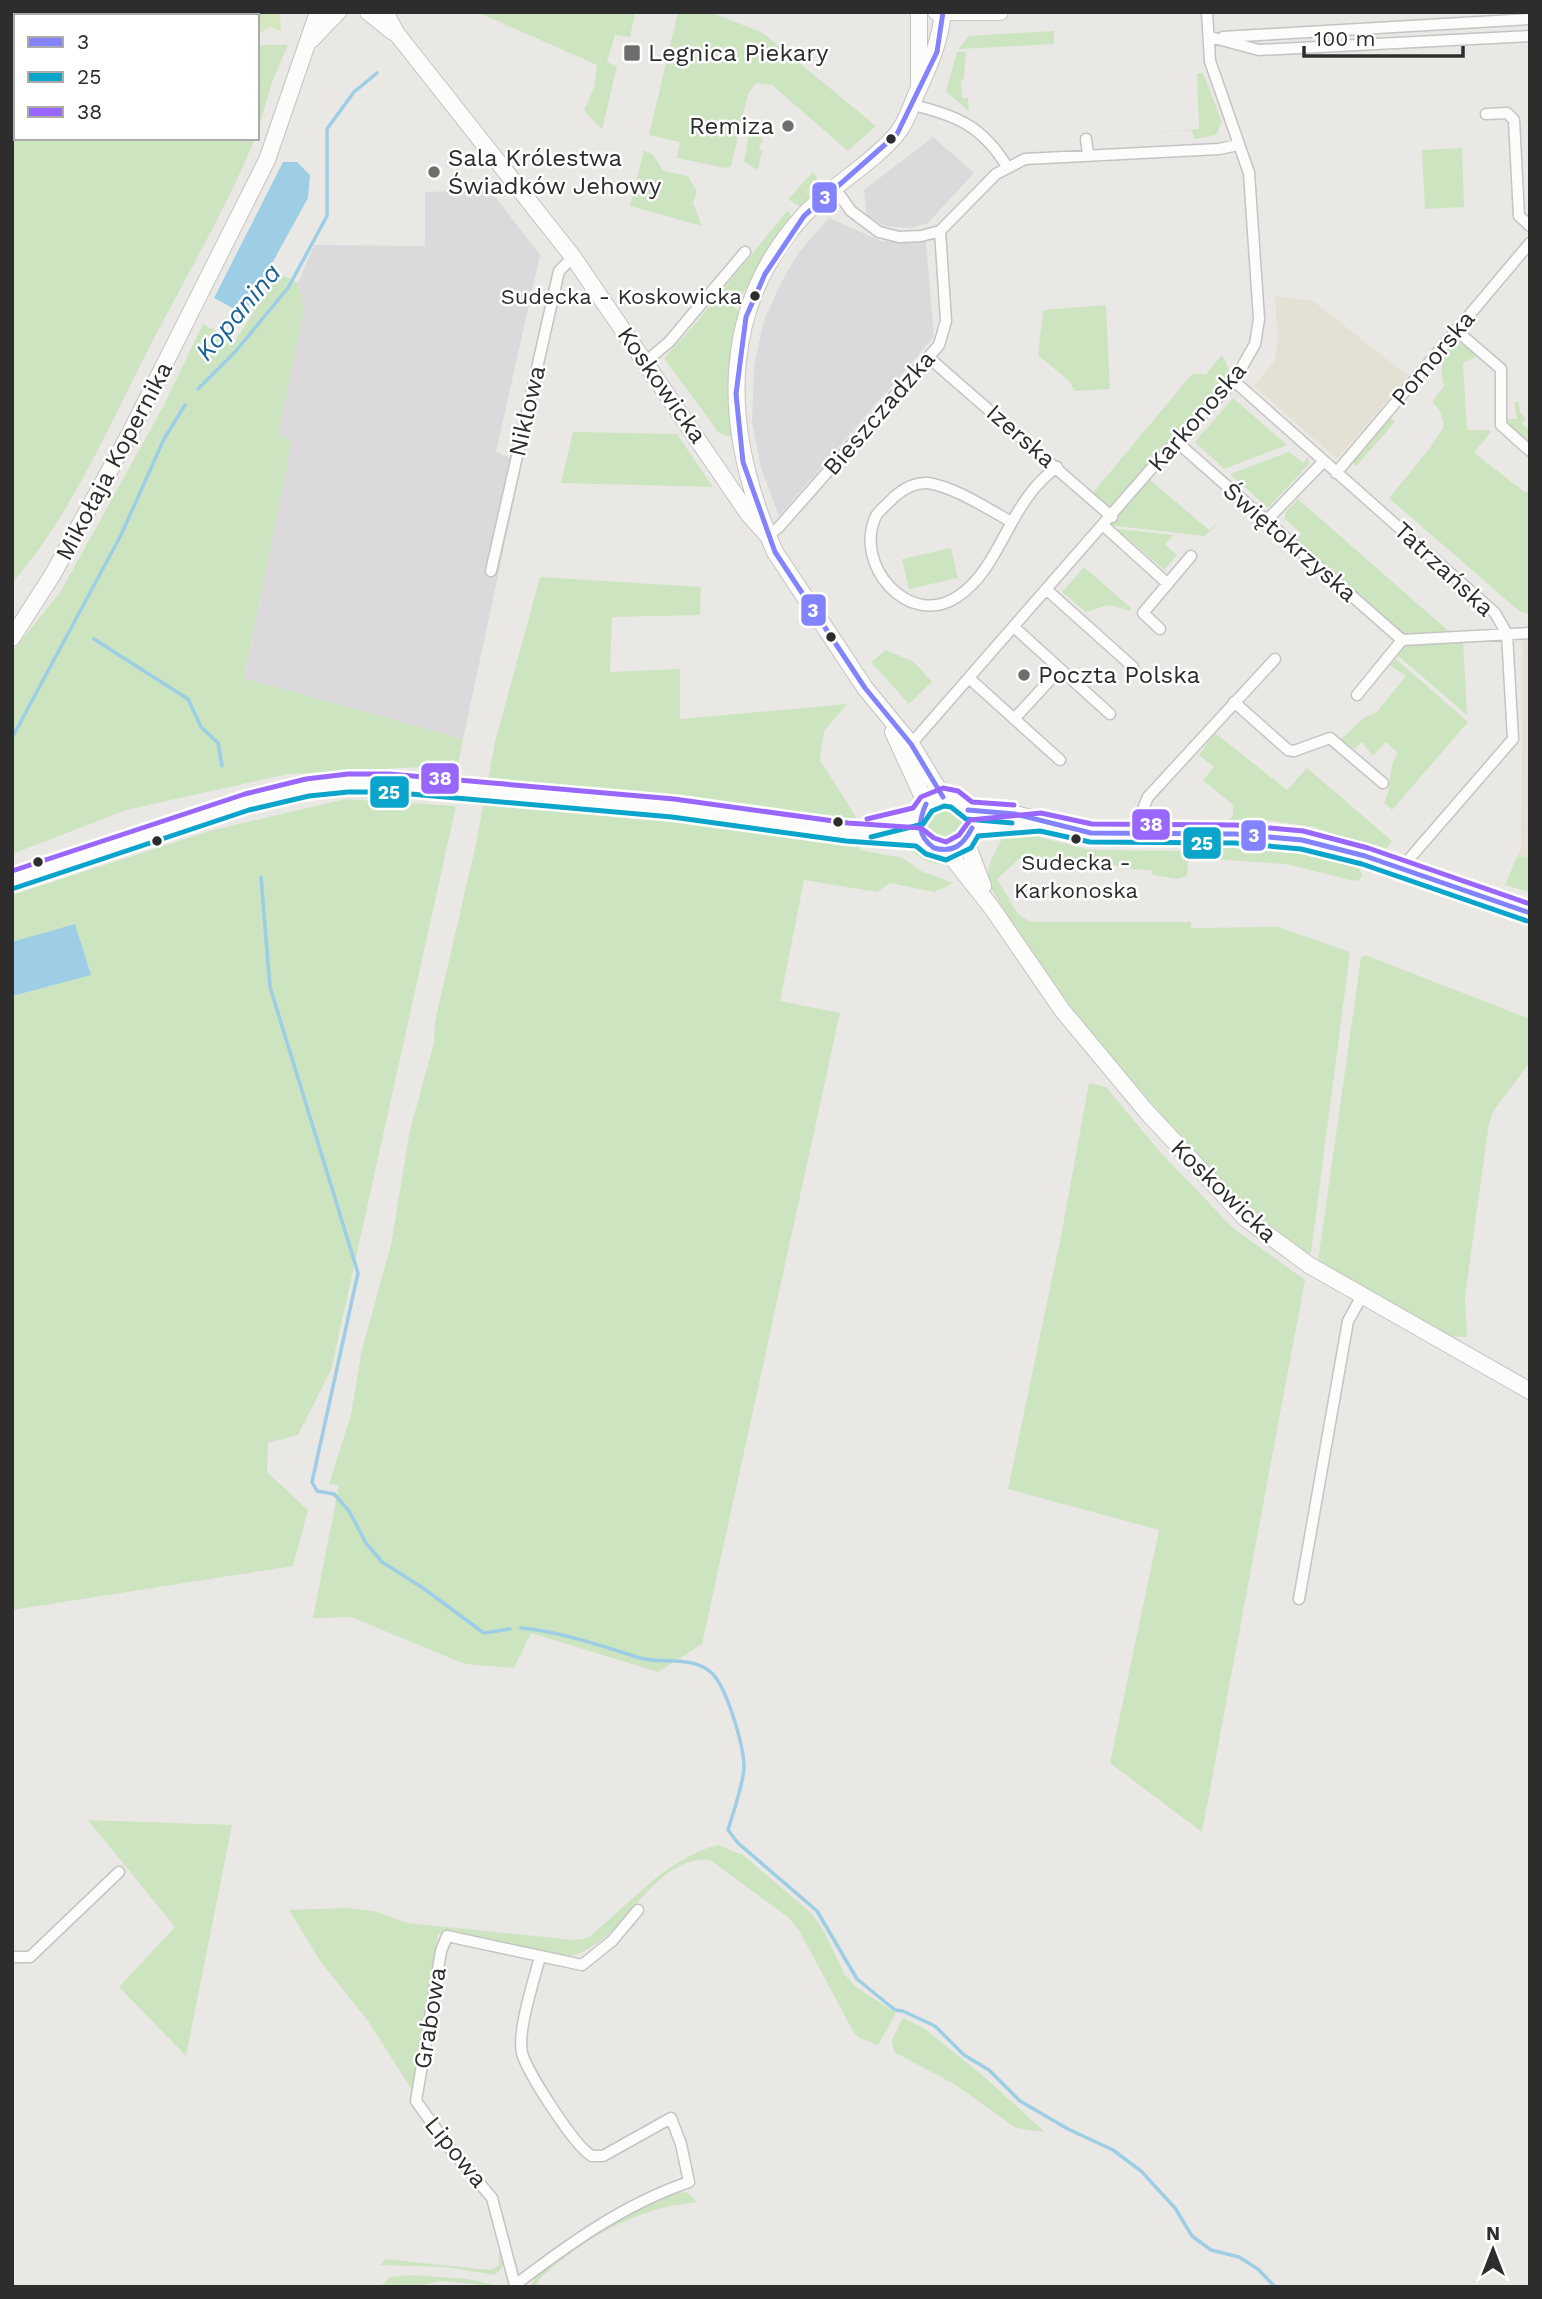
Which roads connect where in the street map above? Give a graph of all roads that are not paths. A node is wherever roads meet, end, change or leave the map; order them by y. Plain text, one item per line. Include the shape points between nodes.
1 (318, 12) edge
2 (338, 12) edge
3 (368, 12) edge
4 (385, 12) edge
5 (919, 12) edge
6 (936, 12) edge
7 (1000, 12) edge
8 (1207, 12) edge
9 (943, 13) edge
10 (1530, 19) edge
11 (397, 34) junction
12 (1530, 36) edge
13 (1210, 37) junction
14 (305, 48) junction
15 (919, 89) junction
16 (913, 105) junction
17 (1486, 114) dead end
18 (1086, 139) dead end
19 (1238, 145) junction
20 (1088, 154) junction
21 (1008, 168) junction
22 (834, 187) junction
23 (1530, 226) edge
24 (940, 231) junction
25 (1530, 243) edge
26 (745, 252) dead end
27 (573, 257) junction
28 (1457, 331) junction
29 (928, 357) junction
30 (645, 362) junction
31 (1234, 381) junction
32 (1178, 443) junction
33 (1530, 451) edge
34 (714, 461) junction
35 (743, 462) junction
36 (1323, 462) junction
37 (1057, 467) junction
38 (1336, 473) junction
39 (1112, 517) junction
40 (1010, 521) junction
41 (1266, 521) junction
42 (1104, 526) junction
43 (768, 536) junction
44 (1191, 556) dead end
45 (491, 571) dead end
46 (1168, 584) junction
47 (1047, 590) junction
48 (1015, 628) junction
49 (1160, 629) dead end
50 (1530, 633) edge
51 (1507, 634) junction
52 (12, 638) edge
53 (1402, 640) junction
54 (1275, 659) dead end
55 (1133, 667) dead end
56 (1060, 669) junction
57 (970, 679) junction
58 (1357, 695) dead end
59 (1234, 702) junction
60 (884, 714) junction
61 (1110, 714) dead end
62 (1014, 719) junction
63 (911, 744) junction
64 (1060, 760) dead end
65 (1383, 783) dead end
66 (943, 797) junction
67 (922, 810) junction
68 (968, 810) junction
69 (1041, 822) junction
70 (847, 832) junction
71 (969, 834) junction
72 (1138, 835) junction
73 (920, 836) junction
74 (947, 851) junction
75 (1406, 870) junction
76 (12, 880) edge
77 (992, 908) junction
78 (1530, 913) edge
79 (1363, 1296) junction
80 (1530, 1391) edge
81 (1299, 1599) dead end
82 (119, 1872) dead end
83 (638, 1910) dead end
84 (12, 1957) edge
85 (540, 1957) junction
86 (416, 2101) joint
87 (516, 2286) edge

1 - 14 street, Mikołaja Kopernika
2 - 14 street, Mikołaja Kopernika
3 - 11 street, Koskowicka
4 - 11 street, Koskowicka
5 - 15 street
6 - 9 street
7 - 9 street
8 - 13 street, Karkonoska
9 - 15 street via 937,52
10 - 13 street
11 - 27 street, Koskowicka
12 - 13 street via 1259,50
13 - 19 street, Karkonoska via 1210,61
14 - 52 street, Mikołaja Kopernika via 280,130 261,173 130,433 54,574
15 - 16 street
16 - 21 street via 968,123 994,145
16 - 22 street via 897,134
17 - 23 street via 1507,113 1514,120 1519,216
18 - 20 street
19 - 20 street
19 - 31 street, Karkonoska via 1248,173 1259,319 1255,344
20 - 21 street via 1026,159
21 - 24 street via 996,174
22 - 24 street via 857,216 879,232 899,237
22 - 35 street via 795,226 754,293 737,367
24 - 29 street, Bieszczadzka via 946,321 944,335
25 - 28 street, Pomorska
26 - 30 street via 669,342
27 - 30 street, Koskowicka
27 - 45 street, Niklowa via 559,271
28 - 33 street via 1501,369 1501,425
28 - 38 street, Pomorska
29 - 37 street, Izerska
29 - 43 street, Bieszczadzka
30 - 34 street, Koskowicka
31 - 32 street, Karkonoska
31 - 36 street, Tatrzańska
32 - 39 street, Karkonoska
32 - 41 street, Świętokrzyska
34 - 35 street
34 - 43 street, Koskowicka
35 - 43 street
36 - 38 street, Tatrzańska
36 - 41 street
37 - 39 street, Izerska
37 - 40 street via 1027,493
38 - 51 street, Tatrzańska via 1455,574 1495,613
39 - 42 street, Karkonoska
40 - 40 street via 994,555 971,584 950,600 932,604 912,601 890,589 875,567 872,550 877,515 903,488 924,483 950,488
41 - 53 street, Świętokrzyska
42 - 46 street
42 - 47 street, Karkonoska
43 - 60 street, Koskowicka
44 - 46 street
46 - 49 street via 1143,613
47 - 48 street, Karkonoska
47 - 55 street
48 - 56 street
48 - 57 street, Karkonoska
50 - 51 street
51 - 53 street
51 - 75 street, Tatrzańska via 1513,739 1410,858
53 - 58 street
54 - 59 street
56 - 61 street
56 - 62 street
57 - 62 street
57 - 63 street, Karkonoska
59 - 65 street via 1288,750 1330,738
59 - 72 street via 1144,802
60 - 63 street, Koskowicka
60 - 67 street, Koskowicka
62 - 64 street
63 - 66 street, Koskowicka
66 - 67 street
66 - 68 street via 955,799
67 - 70 street
67 - 73 street
68 - 69 street via 1015,814
68 - 71 street
69 - 71 street
69 - 72 street via 1091,833
70 - 73 street
70 - 76 street via 673,808 388,783 308,787 247,802
71 - 74 street
71 - 77 street, Koskowicka
72 - 75 street via 1235,834 1302,840
73 - 74 street via 930,846
74 - 77 street, Koskowicka
75 - 78 street
77 - 79 street, Koskowicka via 1062,1010 1214,1188 1273,1240
79 - 80 street, Koskowicka
79 - 81 street via 1348,1321
82 - 84 street via 30,1957
83 - 85 street via 612,1941 582,1965
85 - 86 street, Grabowa via 447,1936
85 - 87 street via 522,2053 574,2142 592,2157 603,2156 671,2118 689,2182 654,2194 587,2232
86 - 87 street, Lipowa via 492,2198

